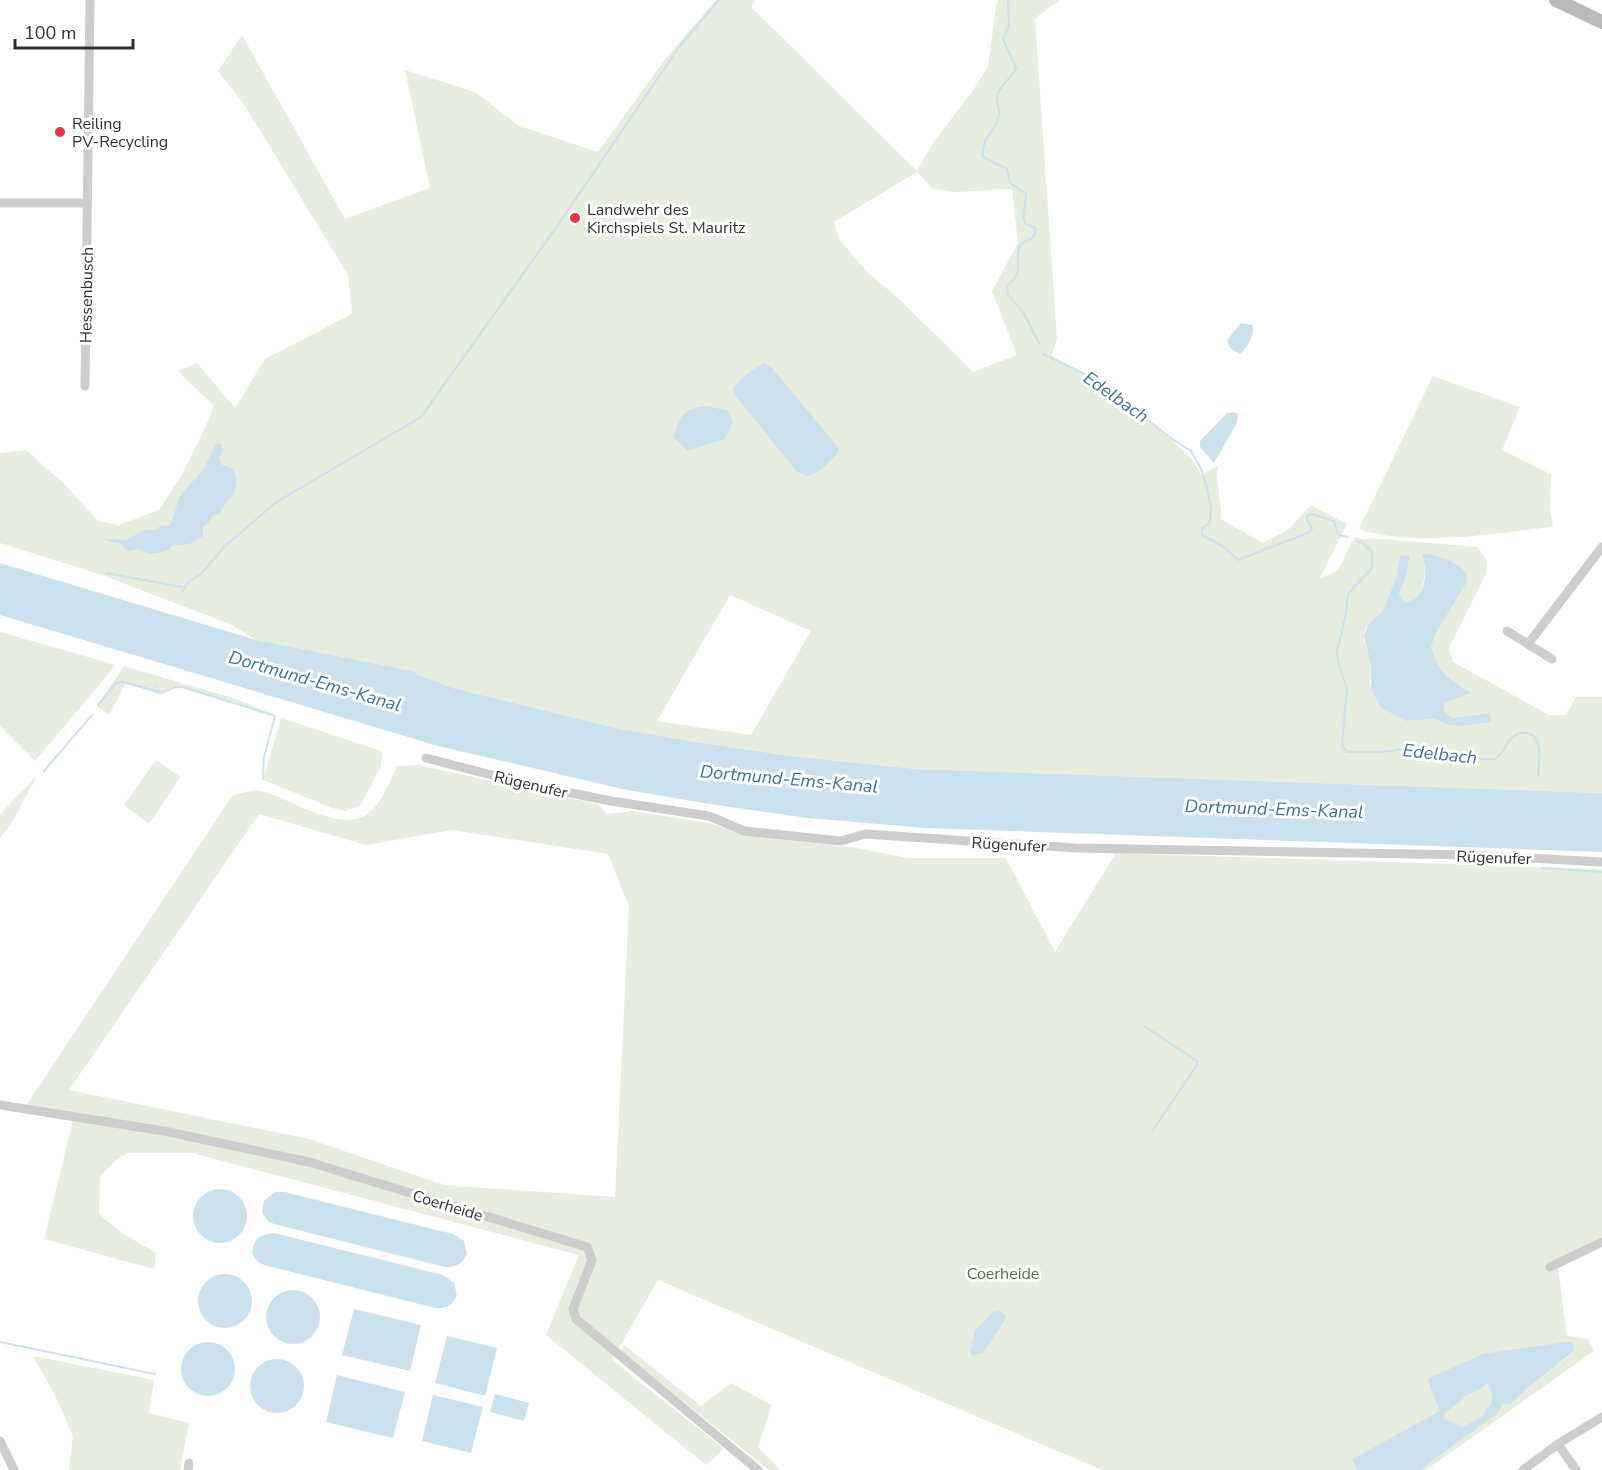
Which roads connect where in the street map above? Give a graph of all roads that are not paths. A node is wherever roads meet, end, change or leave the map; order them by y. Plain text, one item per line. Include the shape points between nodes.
1 (90, 0) edge
2 (1556, 0) edge
3 (1602, 22) edge
4 (0, 203) edge
5 (87, 203) junction
6 (85, 386) dead end
7 (1602, 547) edge
8 (1507, 631) dead end
9 (1528, 644) junction
10 (1552, 659) dead end
11 (426, 758) dead end
12 (1602, 862) edge
13 (0, 1105) edge
14 (1602, 1242) edge
15 (1550, 1268) dead end
16 (1602, 1417) edge
17 (0, 1441) edge
18 (1558, 1444) junction
19 (14, 1470) edge
20 (758, 1470) edge
21 (1523, 1470) edge
22 (1576, 1470) edge

1 - 5 street, Hessenbusch
2 - 3 main road
4 - 5 street
5 - 6 street, Hessenbusch
7 - 9 street
8 - 9 street
9 - 10 street
11 - 12 street, Rügenufer via 522,783 709,816 744,831 821,840 841,841 865,834 1076,848 1470,855
13 - 20 street, Coerheide via 164,1131 309,1162 587,1247 592,1260 573,1309 576,1319
14 - 15 street
16 - 18 street
17 - 19 street
18 - 21 street
18 - 22 street

